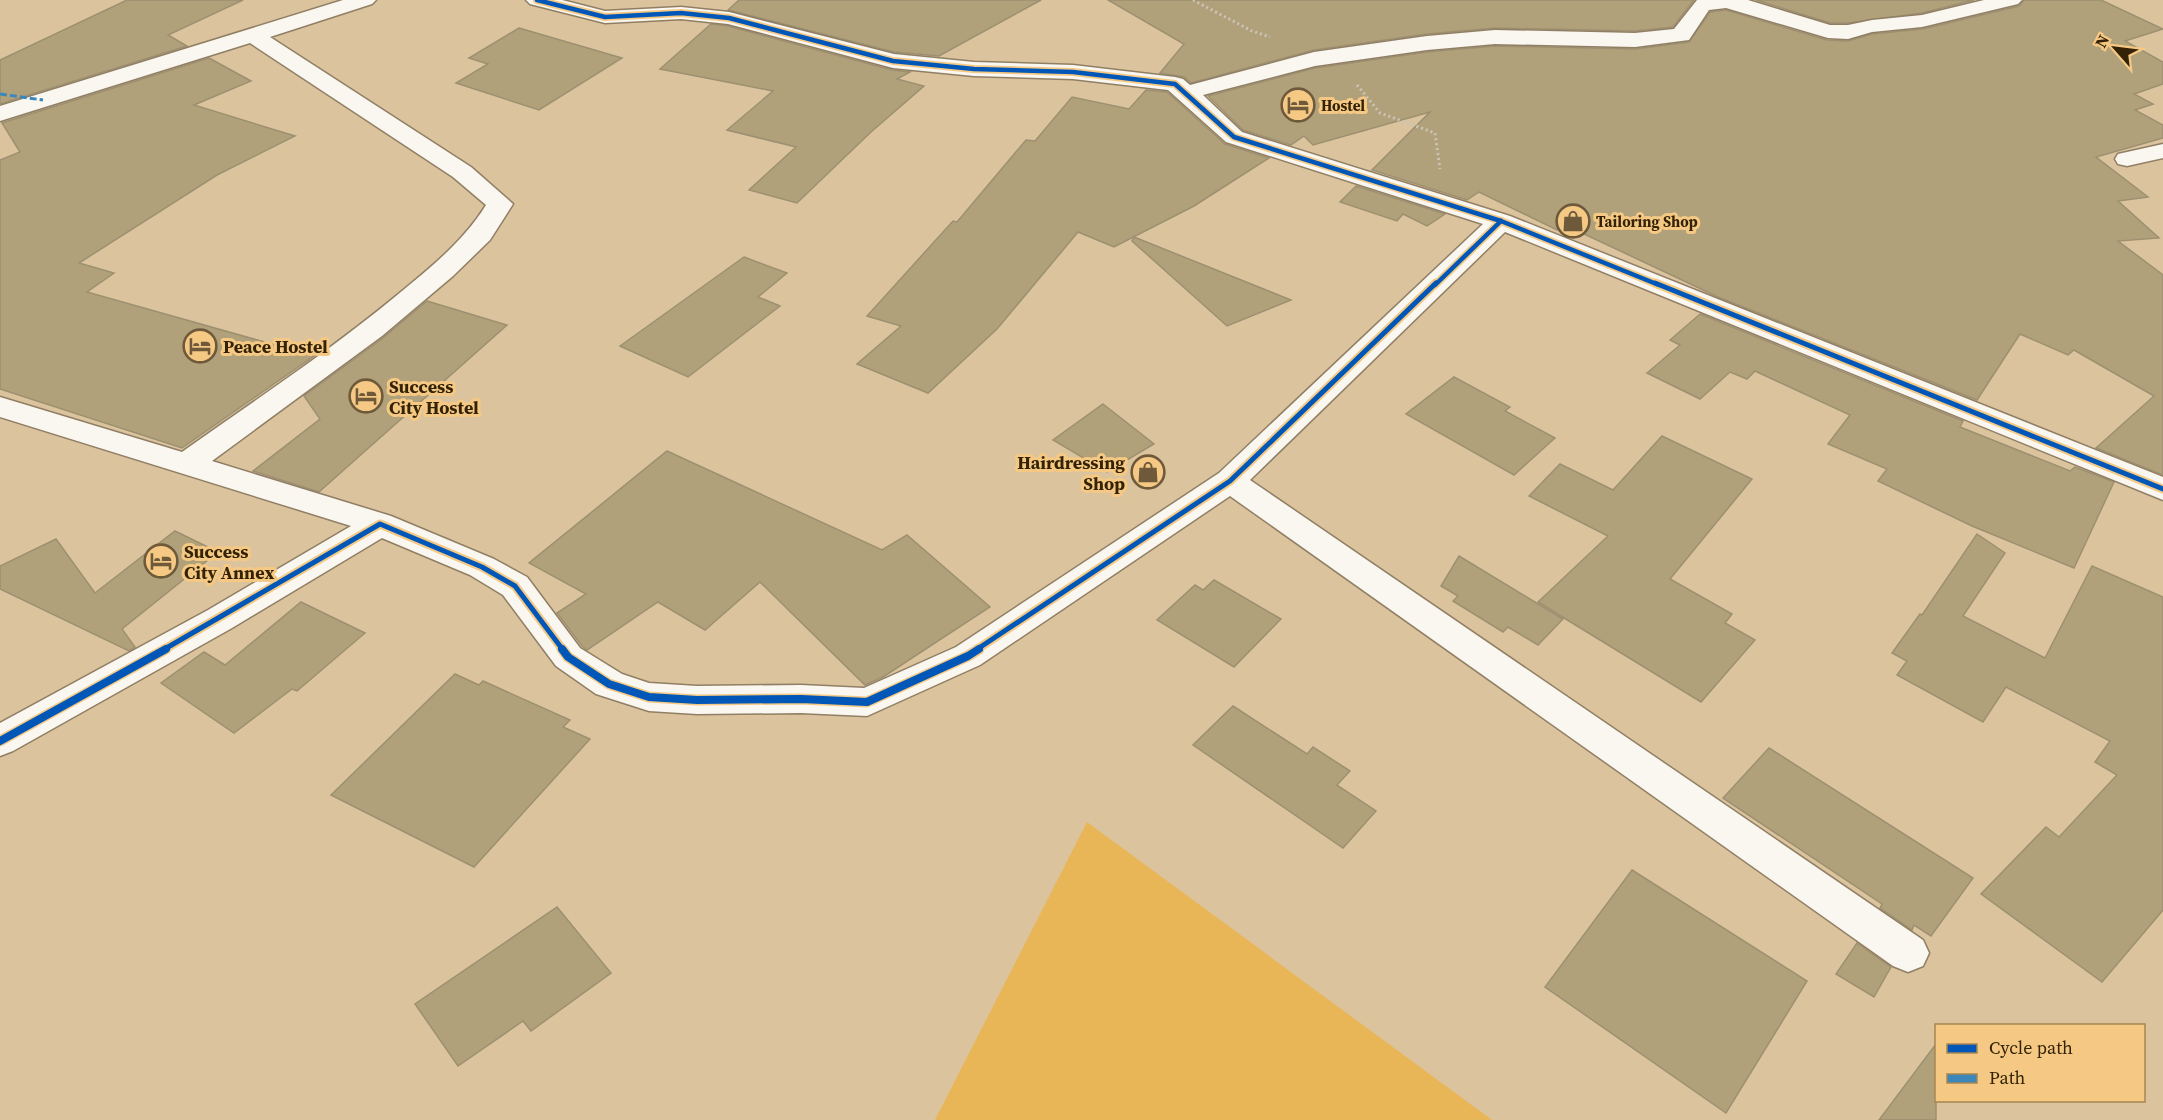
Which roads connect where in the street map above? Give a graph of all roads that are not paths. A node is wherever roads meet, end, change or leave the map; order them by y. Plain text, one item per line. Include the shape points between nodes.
1 (364, 0) edge
2 (537, 0) edge
3 (2011, 0) edge
4 (251, 34) junction
5 (1185, 93) junction
6 (0, 114) edge
7 (2163, 151) edge
8 (2127, 159) dead end
9 (1500, 221) junction
10 (0, 407) edge
11 (186, 465) junction
12 (1230, 481) junction
13 (2163, 489) edge
14 (380, 524) junction
15 (0, 741) edge
16 (1908, 953) dead end

1 - 4 street
2 - 5 street via 605,16 681,13 729,18 893,61 974,69 1073,72 1175,84
3 - 5 street via 1922,21 1848,32 1828,32 1726,2 1702,4 1681,35 1635,40 1495,37 1427,43 1314,59
4 - 6 street
4 - 11 street via 462,172 500,204 481,234 372,330
5 - 9 street via 1234,137
7 - 8 street
9 - 12 street
9 - 13 street
10 - 11 street
11 - 14 street
12 - 14 street via 968,656 867,702 697,700 650,696 609,684 568,657 515,586 482,567
12 - 16 street
14 - 15 street via 220,619

